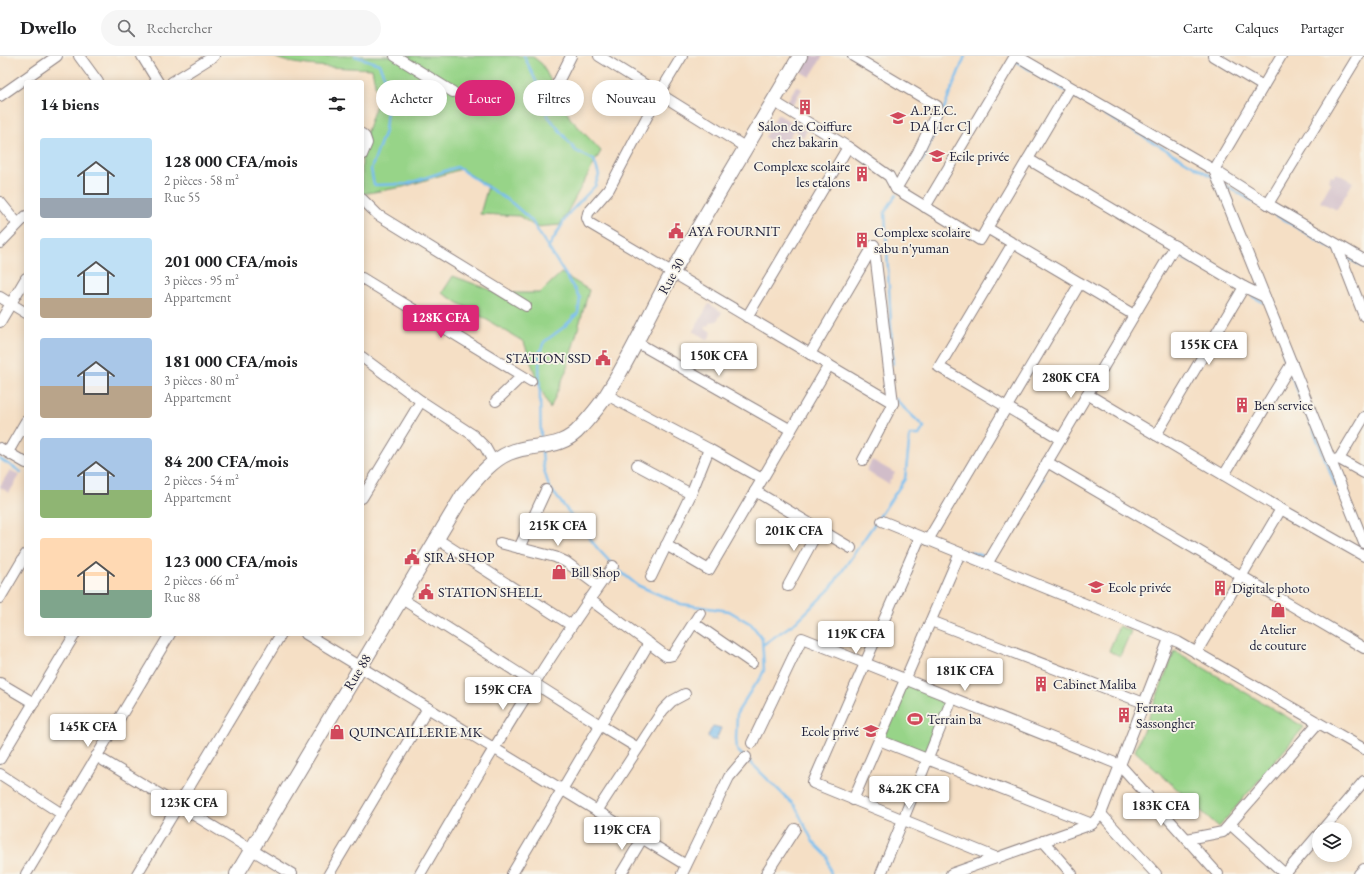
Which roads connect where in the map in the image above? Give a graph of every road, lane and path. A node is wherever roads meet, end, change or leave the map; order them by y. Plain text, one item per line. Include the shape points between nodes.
1 (57, 56) edge
2 (79, 56) edge
3 (142, 56) edge
4 (214, 56) edge
5 (395, 56) edge
6 (571, 56) edge
7 (599, 56) edge
8 (682, 56) edge
9 (800, 56) edge
10 (853, 56) edge
11 (1016, 56) edge
12 (1213, 56) edge
13 (1281, 56) edge
14 (1358, 56) edge
15 (1031, 60) edge
16 (186, 79) edge
17 (97, 80) edge
18 (157, 80) edge
19 (559, 80) edge
20 (638, 80) edge
21 (668, 80) edge
22 (1263, 86) junction
23 (1070, 88) junction
24 (453, 92) dead end
25 (0, 96) edge
26 (670, 100) edge
27 (774, 101) junction
28 (648, 116) edge
29 (364, 136) edge
30 (848, 147) junction
31 (745, 148) junction
32 (364, 150) edge
33 (1028, 159) junction
34 (1214, 170) junction
35 (896, 189) junction
36 (364, 201) edge
37 (0, 202) edge
38 (1268, 204) junction
39 (925, 207) junction
40 (24, 218) edge
41 (18, 224) junction
42 (987, 228) junction
43 (0, 243) edge
44 (1013, 243) junction
45 (1336, 244) junction
46 (1175, 246) junction
47 (1364, 260) edge
48 (672, 273) junction
49 (364, 279) edge
50 (24, 281) edge
51 (1080, 283) junction
52 (1244, 287) junction
53 (0, 297) edge
54 (1265, 297) junction
55 (10, 304) junction
56 (526, 306) dead end
57 (24, 312) edge
58 (1134, 315) junction
59 (1364, 316) edge
60 (747, 317) junction
61 (0, 322) edge
62 (636, 342) junction
63 (810, 354) junction
64 (364, 358) edge
65 (1292, 363) junction
66 (829, 365) junction
67 (1087, 394) junction
68 (607, 395) junction
69 (421, 401) junction
70 (496, 401) dead end
71 (893, 403) junction
72 (1006, 407) junction
73 (1364, 417) edge
74 (24, 424) edge
75 (791, 430) junction
76 (1156, 435) junction
77 (1061, 439) junction
78 (557, 444) joint
79 (709, 449) junction
80 (4, 450) edge
81 (863, 460) dead end
82 (1335, 460) junction
83 (24, 462) edge
84 (1047, 462) junction
85 (494, 463) junction
86 (637, 465) dead end
87 (1364, 474) edge
88 (1224, 475) junction
89 (762, 479) junction
90 (546, 490) dead end
91 (755, 491) junction
92 (691, 494) junction
93 (364, 495) edge
94 (1281, 509) junction
95 (882, 521) dead end
96 (819, 529) junction
97 (924, 538) junction
98 (437, 539) junction
99 (500, 543) dead end
100 (1364, 543) edge
101 (666, 545) junction
102 (519, 548) junction
103 (851, 548) dead end
104 (960, 553) junction
105 (1364, 556) edge
106 (24, 557) edge
107 (987, 564) junction
108 (613, 566) dead end
109 (651, 577) dead end
110 (1241, 577) junction
111 (598, 586) junction
112 (788, 586) dead end
113 (0, 598) edge
114 (402, 599) junction
115 (589, 600) junction
116 (700, 613) dead end
117 (931, 621) junction
118 (694, 623) junction
119 (571, 625) junction
120 (74, 636) edge
121 (169, 636) edge
122 (280, 636) edge
123 (309, 636) edge
124 (1169, 639) junction
125 (649, 643) junction
126 (1364, 648) edge
127 (1196, 653) junction
128 (752, 663) dead end
129 (864, 664) junction
130 (360, 667) junction
131 (905, 680) junction
132 (0, 683) edge
133 (534, 684) junction
134 (685, 694) dead end
135 (952, 699) junction
136 (34, 703) junction
137 (1144, 703) junction
138 (428, 708) junction
139 (1318, 723) junction
140 (600, 726) junction
141 (879, 740) junction
142 (752, 743) dead end
143 (494, 748) junction
144 (638, 748) junction
145 (1364, 749) edge
146 (96, 756) junction
147 (746, 757) dead end
148 (0, 759) edge
149 (927, 759) junction
150 (1120, 765) junction
151 (0, 774) edge
152 (1364, 781) edge
153 (562, 790) junction
154 (853, 800) junction
155 (178, 805) junction
156 (598, 811) junction
157 (62, 814) junction
158 (1101, 814) junction
159 (903, 820) junction
160 (1329, 822) edge
161 (1092, 824) junction
162 (1230, 824) junction
163 (795, 829) dead end
164 (642, 838) junction
165 (1187, 839) junction
166 (1043, 842) junction
167 (1312, 842) edge
168 (252, 850) junction
169 (997, 858) junction
170 (1364, 869) edge
171 (684, 870) edge
172 (976, 870) edge
173 (26, 874) edge
174 (137, 874) edge
175 (238, 874) edge
176 (292, 874) edge
177 (329, 874) edge
178 (420, 874) edge
179 (512, 874) edge
180 (621, 874) edge
181 (766, 874) edge
182 (881, 874) edge
183 (951, 874) edge
184 (1072, 874) edge
185 (1156, 874) edge
186 (1218, 874) edge
187 (1285, 874) edge
188 (1359, 874) edge

1 - 25 street
2 - 17 street
3 - 18 street
4 - 16 street
5 - 24 street
6 - 19 street
7 - 20 street
8 - 21 street
9 - 27 main road, Rue 30
10 - 35 street via 937,106 938,110 918,152
11 - 15 street
11 - 39 street
12 - 22 street
13 - 22 street
14 - 38 street
15 - 23 street
22 - 34 street
23 - 33 street
23 - 34 street
26 - 31 street
27 - 30 street
27 - 31 main road, Rue 30
28 - 48 street via 609,189 588,213 587,218 589,223
29 - 32 street via 367,143
30 - 35 street via 889,176
30 - 60 street
31 - 48 main road, Rue 30
33 - 42 street
33 - 46 street
34 - 38 street
34 - 54 street
35 - 39 street
36 - 56 street via 378,215
37 - 41 street
38 - 45 street
39 - 42 street via 980,240
40 - 41 street
41 - 43 street
42 - 44 street
44 - 51 street
44 - 72 street via 939,367
45 - 47 street
45 - 59 street
46 - 52 street
46 - 58 street
48 - 60 street
48 - 62 main road, Rue 30
49 - 70 street via 526,379
50 - 55 street
51 - 58 street
51 - 72 street
52 - 54 street
52 - 76 street
53 - 55 street
54 - 65 street
55 - 57 street
55 - 61 street
58 - 67 street
60 - 63 street
62 - 68 main road, Rue 30
62 - 75 street
63 - 66 street
63 - 71 street via 874,245
64 - 69 street
65 - 82 street
65 - 88 street
66 - 71 street
66 - 75 street
67 - 76 street
67 - 77 street
68 - 78 main road, Rue 30 via 580,429
68 - 79 street
69 - 85 street via 473,435 485,447
69 - 93 street
71 - 81 street
72 - 77 street
72 - 97 street
73 - 82 street
74 - 80 street
75 - 89 street
76 - 88 street
77 - 84 street
78 - 85 main road, Rue 88 via 522,449 509,453
79 - 89 street
79 - 92 street
80 - 83 street
82 - 87 street
82 - 100 street
84 - 107 street
84 - 110 street
85 - 98 main road, Rue 88 via 478,477 463,496
86 - 92 street
88 - 94 street
89 - 91 street
90 - 102 street
91 - 96 street
91 - 101 street via 709,570
92 - 101 street
94 - 105 street
94 - 110 street
95 - 97 street
96 - 103 street
96 - 112 street
97 - 104 street
97 - 129 street
98 - 114 main road, Rue 88
98 - 119 street
99 - 102 street
101 - 109 street
102 - 111 street via 566,562
104 - 107 street
104 - 117 street
106 - 113 street
107 - 124 street
108 - 111 street
110 - 126 street
110 - 127 street
111 - 115 street
114 - 130 main road, Rue 88
114 - 133 street
115 - 119 street
115 - 125 street
116 - 118 street
117 - 131 street
117 - 137 street
118 - 125 street via 673,655 666,656
118 - 128 street
119 - 133 street
120 - 136 street
121 - 146 street
122 - 155 street
123 - 130 street
124 - 127 street
124 - 137 street
125 - 140 street
127 - 139 street
129 - 131 street
129 - 142 street via 802,638
129 - 154 street via 813,783
130 - 138 street
130 - 168 main road, Rue 88
131 - 135 street
131 - 141 street
132 - 136 street
133 - 140 street
133 - 143 street
134 - 144 street via 663,710
135 - 149 street
135 - 150 street
136 - 148 street
137 - 150 street
138 - 143 street
138 - 177 street
139 - 145 street
139 - 162 street
140 - 144 street
140 - 153 street
141 - 149 street
141 - 154 street
143 - 153 street
143 - 178 street
144 - 156 street
146 - 155 street
146 - 157 street
147 - 171 street via 729,777
149 - 159 street
149 - 161 street
150 - 158 street
150 - 165 street
151 - 157 street
152 - 160 street
153 - 156 street
153 - 179 street
154 - 159 street
155 - 168 street
155 - 174 street
156 - 164 street
157 - 173 street
158 - 161 street
158 - 185 street
159 - 169 street
159 - 182 street
161 - 166 street
162 - 165 street via 1223,832
162 - 187 street
163 - 181 street
164 - 171 street
164 - 180 street
165 - 186 street
166 - 169 street
166 - 184 street
167 - 187 street
168 - 175 main road, Rue 88
168 - 176 street
169 - 172 street
170 - 188 street
172 - 183 street

